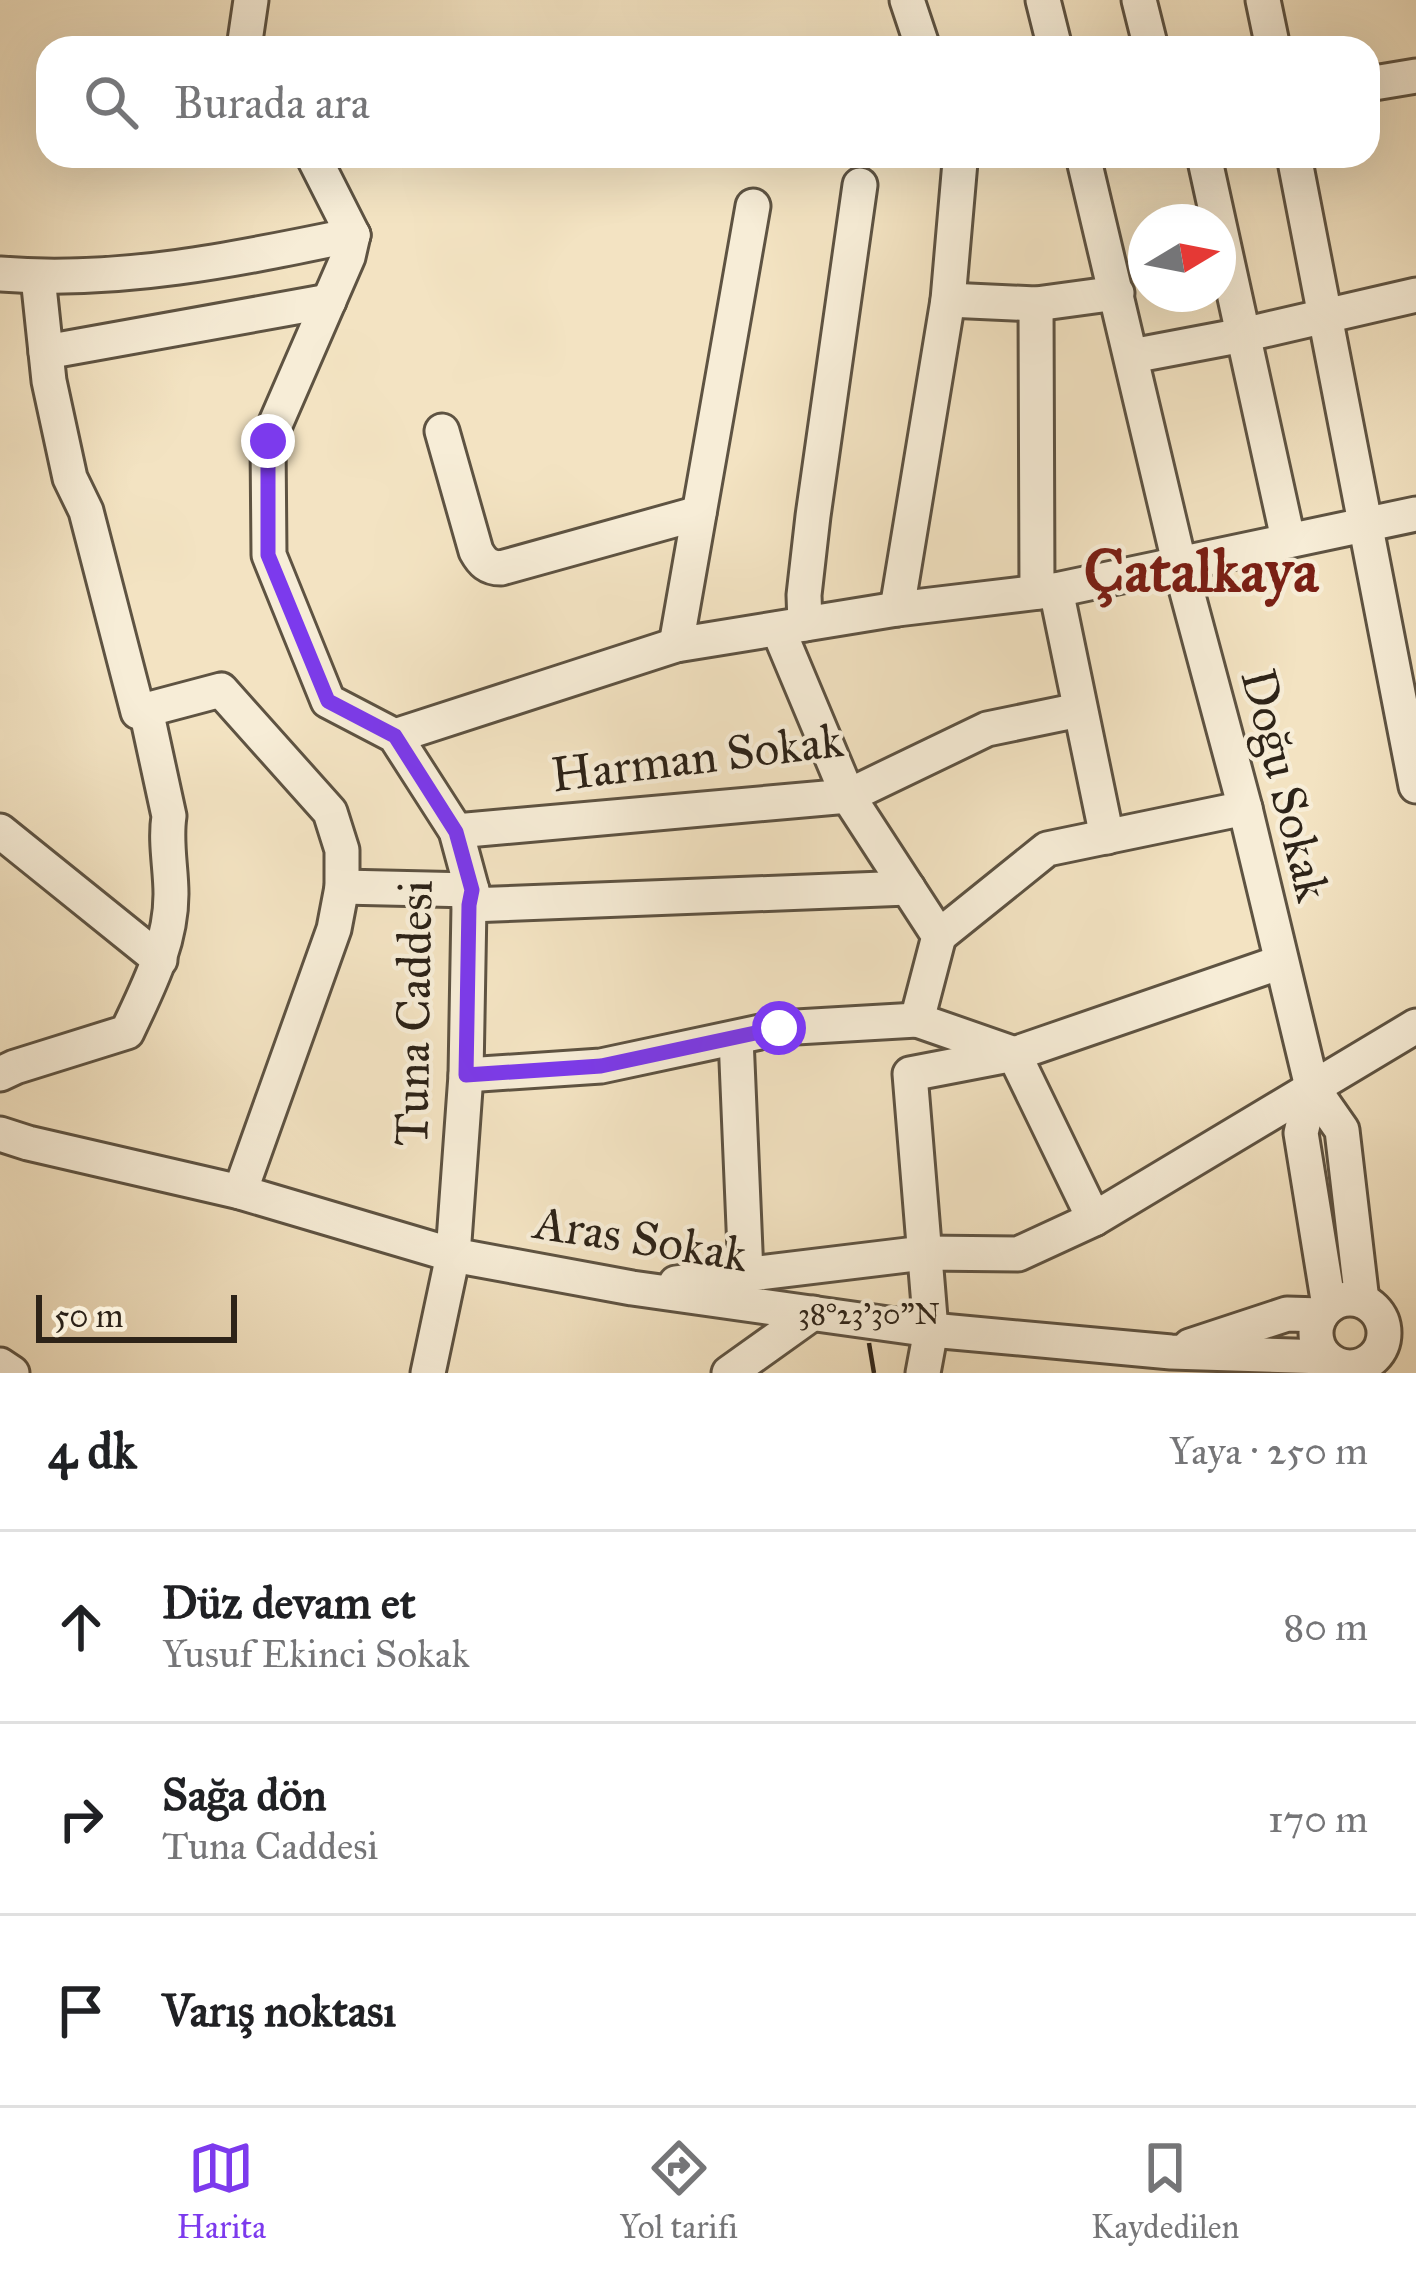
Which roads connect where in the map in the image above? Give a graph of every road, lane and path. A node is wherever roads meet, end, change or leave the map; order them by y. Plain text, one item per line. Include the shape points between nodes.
1 (251, 0) edge
2 (908, 0) edge
3 (1043, 0) edge
4 (1139, 0) edge
5 (1263, 0) edge
6 (246, 36) edge
7 (919, 36) edge
8 (1052, 36) edge
9 (1148, 36) edge
10 (1270, 36) edge
11 (1416, 76) edge
12 (1380, 82) edge
13 (319, 168) edge
14 (958, 168) edge
15 (1086, 168) edge
16 (1207, 168) edge
17 (1296, 168) edge
18 (860, 185) dead end
19 (753, 206) dead end
20 (352, 235) junction
21 (0, 274) edge
22 (38, 278) junction
23 (1117, 293) junction
24 (1416, 295) edge
25 (948, 300) junction
26 (329, 301) junction
27 (1036, 304) junction
28 (1325, 316) junction
29 (1244, 335) junction
30 (46, 352) junction
31 (1132, 356) junction
32 (442, 431) dead end
33 (699, 513) junction
34 (1416, 514) edge
35 (1364, 523) junction
36 (1288, 539) junction
37 (1180, 562) junction
38 (1047, 591) junction
39 (897, 609) junction
40 (792, 627) junction
41 (676, 645) junction
42 (1079, 710) junction
43 (142, 711) junction
44 (395, 736) junction
45 (1416, 786) edge
46 (848, 796) junction
47 (1245, 808) junction
48 (0, 831) edge
49 (456, 832) junction
50 (1107, 837) junction
51 (342, 887) junction
52 (908, 888) junction
53 (471, 898) junction
54 (939, 936) junction
55 (160, 960) junction
56 (1280, 962) junction
57 (917, 1020) junction
58 (1416, 1026) edge
59 (736, 1038) junction
60 (1014, 1054) junction
61 (0, 1074) edge
62 (466, 1075) junction
63 (1312, 1088) junction
64 (0, 1134) edge
65 (240, 1192) junction
66 (1094, 1219) junction
67 (924, 1252) junction
68 (453, 1255) junction
69 (746, 1274) junction
70 (632, 1288) junction
71 (1325, 1311) junction
72 (813, 1313) junction
73 (1387, 1316) edge
74 (931, 1330) junction
75 (1325, 1357) junction
76 (1170, 1363) edge
77 (0, 1365) edge
78 (1365, 1369) edge
79 (12, 1373) edge
80 (428, 1373) edge
81 (730, 1373) edge
82 (923, 1373) edge

1 - 6 street
2 - 7 street
3 - 8 street
4 - 9 street
5 - 10 street
11 - 12 street
13 - 20 street
14 - 25 street
15 - 23 street, Doğu Sokak
16 - 29 street
17 - 28 street
18 - 40 street via 804,595
19 - 33 street
20 - 22 street via 98,277
20 - 26 street, Tuna Caddesi
21 - 22 street
22 - 30 street
23 - 27 street
23 - 31 street, Doğu Sokak
24 - 28 street
25 - 27 street
25 - 39 street
26 - 30 street
26 - 44 street, Tuna Caddesi via 268,441 268,555 328,701
27 - 38 street
28 - 29 street
28 - 35 street
29 - 31 street
29 - 36 street
30 - 43 street via 70,478
31 - 37 street, Doğu Sokak
32 - 33 street via 476,551 494,568
33 - 41 street
34 - 35 street
35 - 36 street
35 - 45 street
36 - 37 street
37 - 38 street
37 - 47 street, Doğu Sokak
38 - 39 street
38 - 42 street
39 - 40 street
40 - 41 street
40 - 46 street
41 - 44 street
42 - 46 street, Harman Sokak via 987,729
42 - 50 street
43 - 51 street via 221,690 330,812
43 - 55 street via 169,816 171,896
44 - 49 street, Tuna Caddesi
46 - 49 street, Harman Sokak
46 - 52 street
47 - 50 street
47 - 56 street, Doğu Sokak
48 - 55 street
49 - 53 street, Tuna Caddesi
50 - 54 street via 1048,849
51 - 53 street
51 - 65 street
52 - 53 street
52 - 54 street
53 - 62 street, Tuna Caddesi
54 - 57 street
55 - 61 street via 127,1032
56 - 60 street
56 - 63 street, Doğu Sokak
57 - 59 street
57 - 60 street
58 - 63 street
59 - 62 street via 601,1066
59 - 69 street
60 - 66 street
60 - 67 street via 910,1074
62 - 68 street, Tuna Caddesi
63 - 66 street
63 - 71 street via 1301,1133
63 - 73 street via 1342,1130
64 - 65 street, Aras Sokak
65 - 68 street, Aras Sokak
66 - 67 street via 1018,1254
67 - 69 street
67 - 74 street
68 - 70 street, Aras Sokak
68 - 80 street, Tuna Caddesi
69 - 70 street
70 - 72 street, Aras Sokak
71 - 73 street via 1339,1300
71 - 75 street via 1316,1337
71 - 76 street via 1287,1314
72 - 74 street, Aras Sokak
72 - 81 street
73 - 78 street via 1380,1349
74 - 76 street, Aras Sokak
74 - 82 street
75 - 76 street, Aras Sokak
75 - 78 street
77 - 79 street

